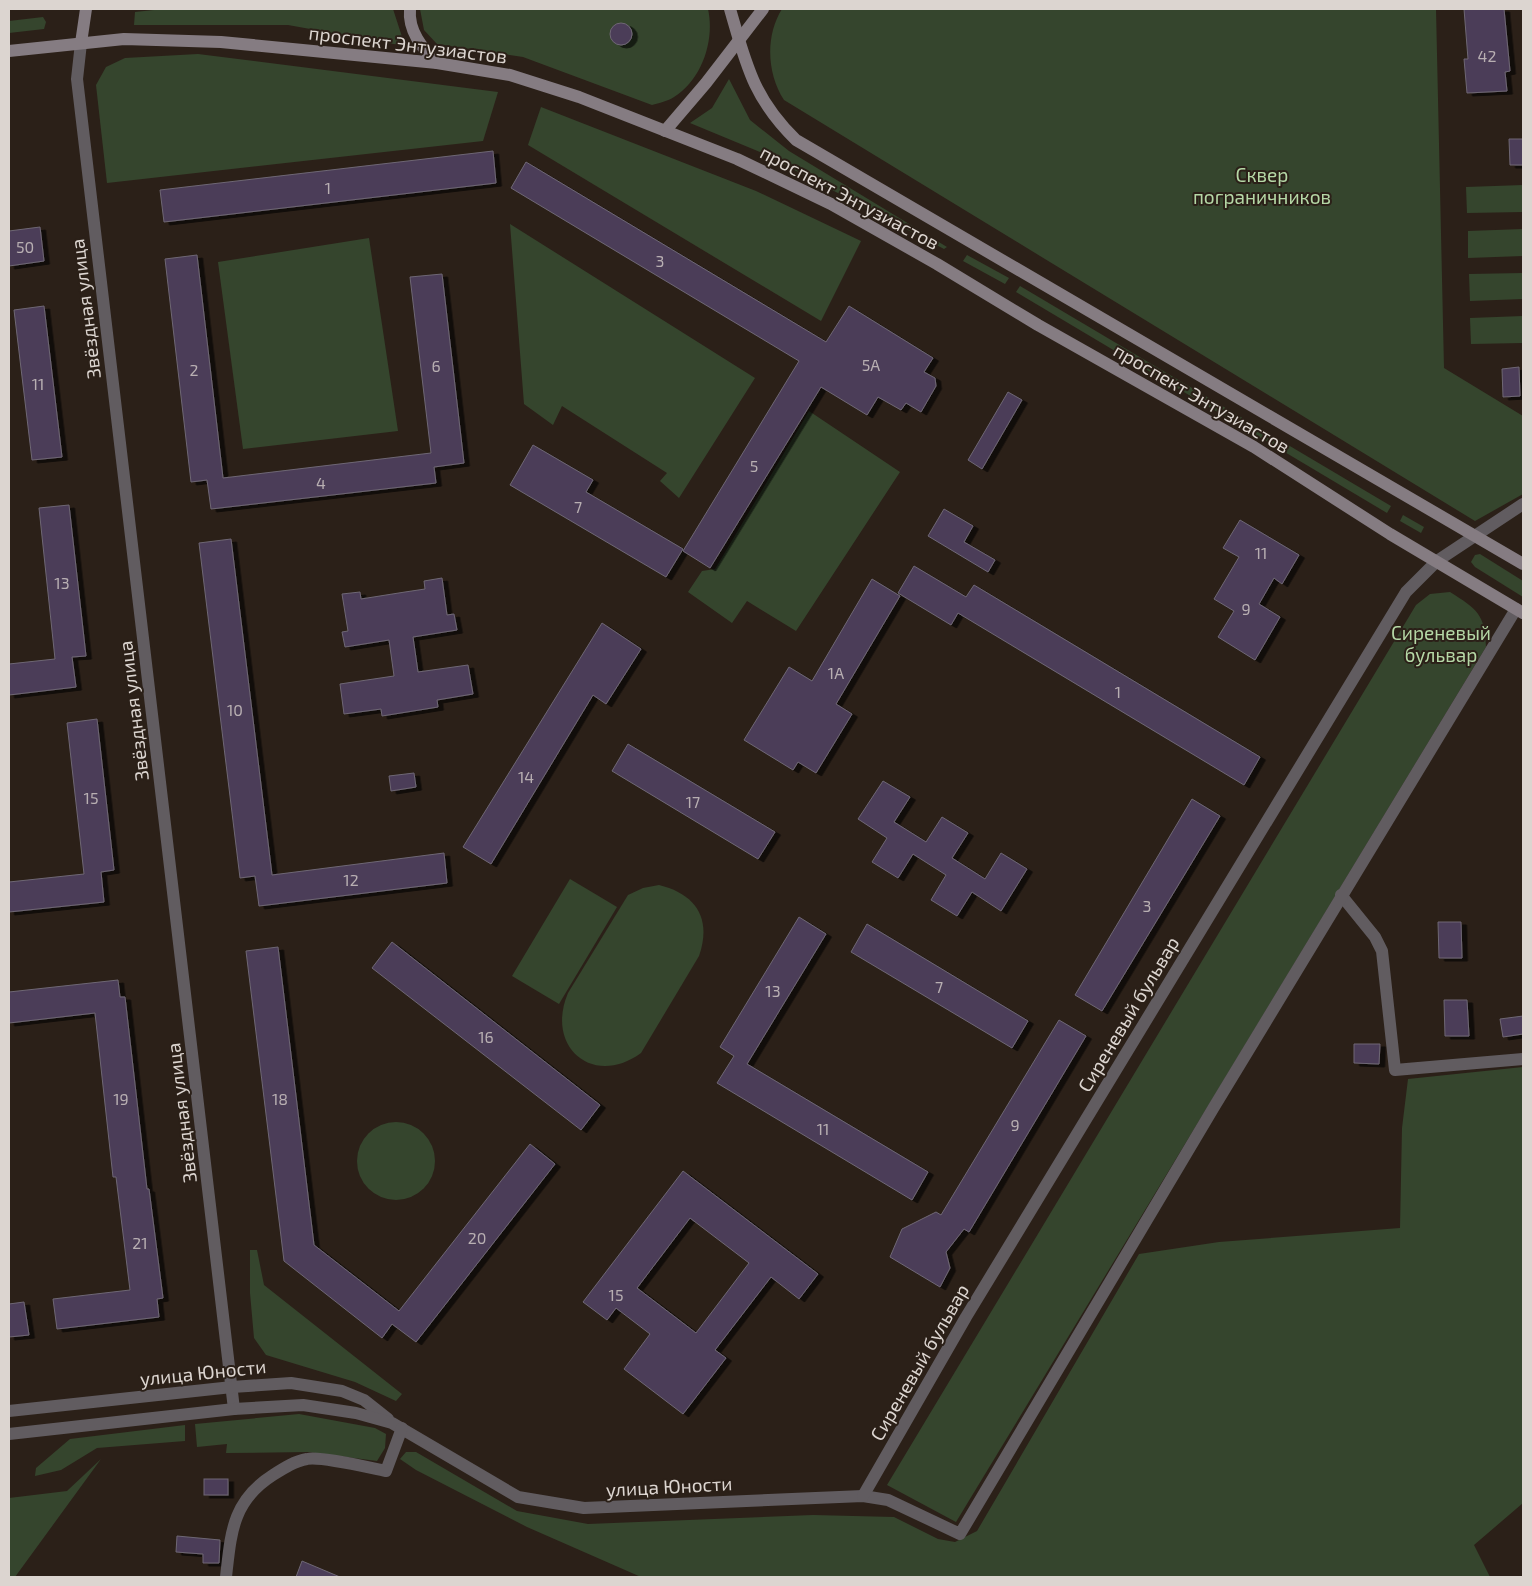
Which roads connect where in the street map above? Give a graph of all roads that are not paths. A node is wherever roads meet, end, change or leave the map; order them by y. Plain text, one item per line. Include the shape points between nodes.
1 (86, 9) edge
2 (410, 9) edge
3 (730, 9) edge
4 (763, 9) edge
5 (739, 42) junction
6 (81, 43) junction
7 (9, 51) edge
8 (437, 64) junction
9 (665, 131) junction
10 (1523, 504) edge
11 (1473, 535) junction
12 (1437, 561) junction
13 (1523, 564) edge
14 (1520, 611) edge
15 (1342, 895) junction
16 (1523, 1059) edge
17 (232, 1387) junction
18 (234, 1409) junction
19 (9, 1412) edge
20 (397, 1425) junction
21 (9, 1434) edge
22 (863, 1496) junction
23 (226, 1577) edge

1 - 6 main road, Звёздная улица
2 - 8 main road via 413,30 422,48
3 - 5 main road, проспект Энтузиастов
4 - 5 main road
5 - 9 main road
5 - 11 main road, проспект Энтузиастов via 764,104 796,140
6 - 7 main road, проспект Энтузиастов
6 - 8 main road, проспект Энтузиастов via 124,39 221,42
6 - 17 street, Звёздная улица via 77,79
8 - 9 main road, проспект Энтузиастов via 510,76 579,97
9 - 12 main road, проспект Энтузиастов via 737,159 831,204 1254,448
10 - 11 street, Сиреневый бульвар
11 - 12 street, Сиреневый бульвар
11 - 13 main road, проспект Энтузиастов
12 - 14 main road, проспект Энтузиастов
12 - 22 street, Сиреневый бульвар via 1406,592 966,1317
14 - 15 street
15 - 16 street via 1375,937 1382,952 1396,1070
15 - 22 street, улица Юности via 960,1534 888,1500
17 - 18 street, Звёздная улица
17 - 19 street, улица Юности
17 - 20 street, улица Юности via 291,1382 342,1391 364,1400
18 - 20 street, улица Юности via 303,1405 356,1413
18 - 21 street, улица Юности
20 - 22 street, улица Юности via 518,1497 584,1508
20 - 23 street via 386,1471 309,1458 288,1466 254,1489 240,1508 234,1525

